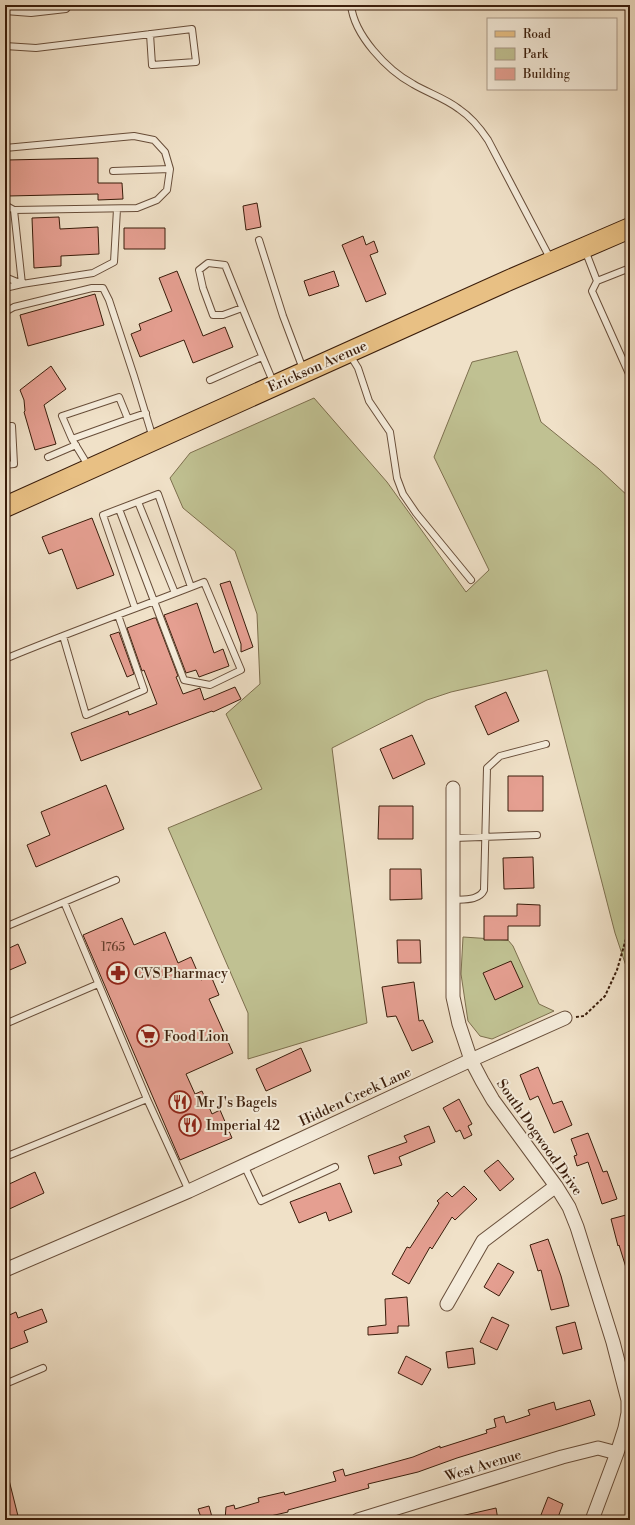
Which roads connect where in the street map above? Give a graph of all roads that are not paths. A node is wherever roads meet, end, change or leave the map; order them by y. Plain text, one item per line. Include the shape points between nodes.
1 (69, 5) edge
2 (351, 5) edge
3 (5, 11) edge
4 (150, 34) junction
5 (5, 46) edge
6 (5, 148) edge
7 (170, 169) junction
8 (113, 170) dead end
9 (5, 205) edge
10 (117, 209) junction
11 (14, 210) junction
12 (630, 228) edge
13 (259, 240) dead end
14 (584, 247) junction
15 (552, 261) junction
16 (630, 268) edge
17 (5, 277) edge
18 (598, 281) junction
19 (22, 284) junction
20 (5, 288) edge
21 (242, 308) junction
22 (5, 312) edge
23 (348, 352) junction
24 (262, 357) junction
25 (304, 372) junction
26 (630, 376) edge
27 (210, 380) dead end
28 (274, 386) junction
29 (146, 413) junction
30 (128, 419) junction
31 (5, 426) edge
32 (72, 439) junction
33 (154, 439) junction
34 (76, 445) junction
35 (48, 456) dead end
36 (5, 465) edge
37 (90, 469) junction
38 (7, 501) edge
39 (138, 502) junction
40 (119, 509) junction
41 (471, 580) dead end
42 (191, 587) junction
43 (175, 593) junction
44 (154, 601) junction
45 (135, 608) junction
46 (118, 615) junction
47 (63, 636) junction
48 (5, 660) edge
49 (546, 744) dead end
50 (454, 788) dead end
51 (537, 835) dead end
52 (486, 837) junction
53 (454, 838) junction
54 (116, 880) dead end
55 (452, 900) junction
56 (64, 902) junction
57 (5, 927) edge
58 (98, 984) junction
59 (565, 1018) road end
60 (5, 1024) edge
61 (471, 1060) junction
62 (147, 1099) junction
63 (5, 1157) edge
64 (244, 1165) junction
65 (335, 1166) dead end
66 (556, 1186) junction
67 (189, 1191) junction
68 (5, 1270) edge
69 (447, 1304) dead end
70 (43, 1368) dead end
71 (5, 1384) edge
72 (617, 1453) junction
73 (358, 1520) edge
74 (592, 1520) edge

1 - 3 lane via 66,9 31,13
2 - 15 lane via 352,15 360,32 389,66 413,84 458,108 469,116 482,132
4 - 4 lane via 192,29 196,62 152,65
4 - 5 lane via 36,48
6 - 7 lane via 134,136 154,140 166,152
7 - 8 lane
7 - 10 lane via 167,190 158,200 137,208
9 - 11 lane
10 - 11 lane
10 - 19 lane via 114,262 93,273
11 - 19 lane
12 - 14 main road, Erickson Avenue
13 - 25 lane
14 - 15 main road, Erickson Avenue
14 - 18 lane
15 - 23 main road, Erickson Avenue
16 - 18 lane
17 - 19 lane
18 - 26 lane via 592,291
19 - 20 lane
21 - 21 lane via 225,265 208,263 199,270 213,315 223,315
21 - 24 lane
22 - 29 lane via 38,301 92,288 103,288
23 - 25 main road, Erickson Avenue
23 - 41 lane via 358,368 369,402 390,432 397,478 403,494
24 - 27 lane
24 - 28 lane
25 - 28 main road, Erickson Avenue
28 - 33 main road, Erickson Avenue
29 - 30 lane
29 - 33 lane
30 - 32 lane
30 - 32 lane via 119,397 62,416
31 - 36 lane via 12,426 14,464
32 - 34 lane
33 - 37 main road, Erickson Avenue
34 - 35 lane
34 - 37 lane
37 - 38 main road, Erickson Avenue
39 - 40 lane
39 - 42 lane via 158,494
39 - 43 lane
40 - 44 lane
40 - 45 lane via 103,515
42 - 43 lane
42 - 44 lane via 204,582 241,670 210,685 184,680
43 - 44 lane
44 - 45 lane
45 - 46 lane
46 - 47 lane
46 - 47 lane via 144,690 86,715
47 - 48 lane
49 - 52 lane via 500,756 488,766
50 - 53 street, South Dogwood Drive
51 - 52 lane
52 - 53 lane
52 - 55 lane via 486,881 482,894 475,898
53 - 55 street, South Dogwood Drive
54 - 56 lane
55 - 61 street, South Dogwood Drive via 453,997
56 - 57 lane
56 - 58 lane
58 - 60 lane
58 - 62 lane
59 - 61 street, Hidden Creek Lane
61 - 64 street, Hidden Creek Lane
61 - 66 street, South Dogwood Drive via 493,1100
62 - 63 lane
62 - 67 lane
64 - 65 lane via 261,1201
64 - 67 street, Hidden Creek Lane
66 - 69 street via 483,1242
66 - 72 street, South Dogwood Drive via 577,1227 613,1342 628,1400 628,1414
67 - 68 street, Hidden Creek Lane
70 - 71 lane
72 - 73 street, West Avenue via 598,1448 562,1457
72 - 74 street, South Dogwood Drive

